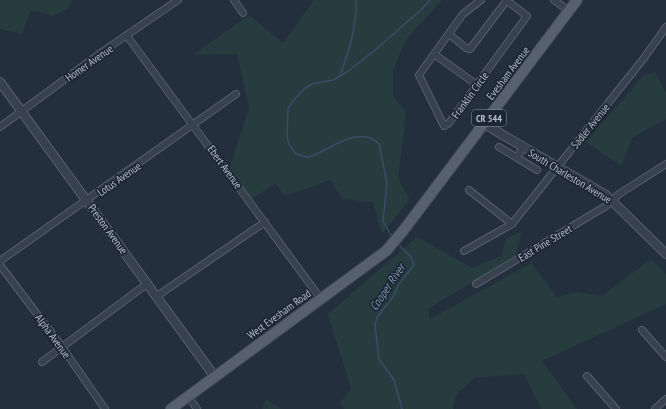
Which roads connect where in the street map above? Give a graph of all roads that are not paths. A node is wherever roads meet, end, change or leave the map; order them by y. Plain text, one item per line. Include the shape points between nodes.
1 (178, 0) edge
2 (234, 0) edge
3 (481, 0) edge
4 (507, 0) edge
5 (554, 0) edge
6 (577, 0) edge
7 (569, 11) junction
8 (243, 13) dead end
9 (666, 27) edge
10 (449, 34) junction
11 (127, 36) junction
12 (434, 54) junction
13 (0, 82) edge
14 (477, 85) junction
15 (236, 94) dead end
16 (21, 112) junction
17 (484, 124) junction
18 (194, 125) junction
19 (0, 127) edge
20 (499, 147) dead end
21 (523, 147) junction
22 (517, 158) junction
23 (666, 164) edge
24 (557, 167) junction
25 (537, 170) dead end
26 (469, 190) dead end
27 (612, 200) junction
28 (88, 201) junction
29 (265, 222) junction
30 (512, 224) junction
31 (399, 236) joint
32 (464, 251) dead end
33 (666, 254) edge
34 (0, 261) edge
35 (0, 265) edge
36 (148, 283) junction
37 (476, 284) dead end
38 (157, 296) junction
39 (321, 299) junction
40 (642, 330) dead end
41 (62, 347) junction
42 (666, 357) edge
43 (42, 362) dead end
44 (587, 376) dead end
45 (215, 377) junction
46 (188, 396) junction
47 (666, 399) edge
48 (105, 409) edge
49 (170, 409) edge
50 (197, 409) edge
51 (616, 409) edge
52 (655, 409) edge

1 - 11 street, Homer Avenue
2 - 8 street
3 - 10 street, Franklin Circle via 463,14
4 - 10 street via 470,49
4 - 14 street, Franklin Circle via 527,16
5 - 7 street
6 - 7 main road, Evesham Avenue / CR 544
7 - 17 main road, Evesham Avenue / CR 544
9 - 24 street, Sadler Avenue
10 - 12 street, Franklin Circle
11 - 16 street, Homer Avenue
11 - 18 street, Ebert Avenue
12 - 14 street
12 - 14 street, Franklin Circle via 419,75 444,126 449,123
13 - 16 street, Preston Avenue
15 - 18 street, Lotus Avenue
16 - 19 street, Homer Avenue
16 - 28 street, Preston Avenue
17 - 21 street, South Charleston Avenue
17 - 31 main road, Evesham Avenue / CR 544
18 - 28 street, Lotus Avenue
18 - 29 street, Ebert Avenue
20 - 22 street
21 - 22 street
21 - 24 street, South Charleston Avenue
22 - 25 street
23 - 27 street, East Pine Street
24 - 27 street, South Charleston Avenue
24 - 30 street, Sadler Avenue
26 - 30 street
27 - 33 street, South Charleston Avenue
27 - 37 street, East Pine Street
28 - 34 street, Lotus Avenue
28 - 36 street, Preston Avenue
29 - 38 street
29 - 39 street, Ebert Avenue
30 - 32 street
31 - 39 main road, West Evesham Road / CR 544 via 386,251
35 - 41 street, Alpha Avenue
36 - 38 street, Preston Avenue
36 - 41 street
38 - 45 street, Preston Avenue
39 - 45 main road, West Evesham Road / CR 544
40 - 42 street
41 - 43 street
41 - 48 street, Alpha Avenue
44 - 51 street
45 - 46 main road, West Evesham Road / CR 544
46 - 49 main road, West Evesham Road / CR 544
46 - 50 street
47 - 52 street

